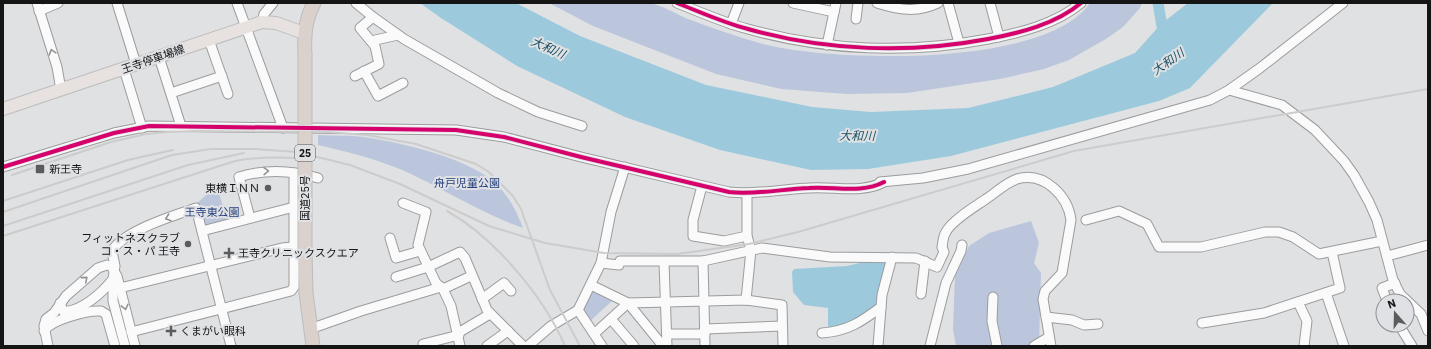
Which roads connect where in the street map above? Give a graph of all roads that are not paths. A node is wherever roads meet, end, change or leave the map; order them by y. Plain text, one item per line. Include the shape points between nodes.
1 (58, 3) edge
2 (117, 3) edge
3 (236, 3) edge
4 (273, 3) edge
5 (314, 3) edge
6 (356, 3) edge
7 (677, 3) edge
8 (739, 3) edge
9 (793, 3) edge
10 (858, 3) edge
11 (877, 3) edge
12 (938, 3) edge
13 (948, 3) edge
14 (990, 3) edge
15 (1081, 3) edge
16 (1344, 3) edge
17 (38, 7) edge
18 (835, 8) edge
19 (373, 18) junction
20 (856, 19) dead end
21 (262, 22) junction
22 (731, 24) junction
23 (246, 27) junction
24 (304, 33) junction
25 (398, 35) junction
26 (999, 37) junction
27 (209, 40) junction
28 (371, 41) junction
29 (959, 44) junction
30 (828, 45) junction
31 (159, 57) junction
32 (136, 64) junction
33 (124, 69) junction
34 (364, 71) junction
35 (222, 76) junction
36 (355, 76) dead end
37 (403, 83) dead end
38 (61, 90) junction
39 (1229, 90) junction
40 (171, 93) junction
41 (228, 94) dead end
42 (3, 109) edge
43 (181, 126) junction
44 (582, 126) dead end
45 (142, 128) junction
46 (283, 128) junction
47 (3, 167) edge
48 (625, 167) junction
49 (294, 173) junction
50 (318, 178) dead end
51 (702, 186) junction
52 (748, 194) junction
53 (403, 203) dead end
54 (294, 207) junction
55 (250, 218) junction
56 (1086, 220) dead end
57 (202, 230) junction
58 (747, 236) junction
59 (390, 238) dead end
60 (1382, 241) junction
61 (962, 245) dead end
62 (1428, 245) edge
63 (299, 249) junction
64 (751, 250) junction
65 (420, 251) junction
66 (1332, 252) junction
67 (1386, 256) junction
68 (892, 257) junction
69 (703, 261) junction
70 (925, 261) junction
71 (664, 262) junction
72 (601, 263) junction
73 (211, 266) junction
74 (428, 267) junction
75 (113, 270) junction
76 (471, 276) junction
77 (396, 277) dead end
78 (113, 279) junction
79 (1395, 283) junction
80 (591, 285) junction
81 (120, 288) junction
82 (442, 288) junction
83 (511, 291) dead end
84 (1326, 293) junction
85 (1384, 293) edge
86 (922, 294) dead end
87 (94, 296) junction
88 (993, 297) dead end
89 (482, 299) junction
90 (746, 300) junction
91 (113, 301) junction
92 (704, 301) junction
93 (666, 302) junction
94 (1298, 302) junction
95 (628, 303) junction
96 (58, 306) junction
97 (881, 307) junction
98 (222, 309) junction
99 (578, 310) junction
100 (84, 313) junction
101 (490, 314) junction
102 (1046, 317) junction
103 (66, 318) junction
104 (610, 319) junction
105 (1202, 323) dead end
106 (1098, 324) dead end
107 (782, 326) junction
108 (310, 329) junction
109 (44, 331) junction
110 (508, 331) junction
111 (705, 331) junction
112 (1428, 331) edge
113 (131, 332) junction
114 (822, 333) dead end
115 (1404, 333) edge
116 (458, 334) junction
117 (594, 334) junction
118 (667, 334) junction
119 (1050, 342) edge
120 (423, 344) dead end
121 (48, 346) edge
122 (115, 346) edge
123 (125, 346) edge
124 (135, 346) edge
125 (231, 346) edge
126 (313, 346) edge
127 (460, 346) edge
128 (487, 346) edge
129 (523, 346) edge
130 (528, 346) edge
131 (602, 346) edge
132 (634, 346) edge
133 (663, 346) edge
134 (667, 346) edge
135 (705, 346) edge
136 (783, 346) edge
137 (878, 346) edge
138 (930, 346) edge
139 (997, 346) edge
140 (1034, 346) edge
141 (1304, 346) edge
142 (1344, 346) edge
143 (1412, 346) edge

1 - 17 street
2 - 32 street
3 - 23 street
4 - 21 street via 264,14
5 - 24 highway, 国道25号 / 25
6 - 19 street
7 - 22 street
8 - 22 street
9 - 18 street
10 - 20 street
11 - 12 street via 896,10 908,10 922,9
13 - 29 street
14 - 26 street
15 - 26 street via 1063,16 1021,32
16 - 39 street
38 -> 17 street
18 - 30 street
19 - 25 street
19 - 28 street via 360,28
21 - 23 main road, 王寺停車場線
21 - 24 main road, 王寺停車場線 via 276,23
22 - 30 street via 772,35
23 - 27 main road, 王寺停車場線
23 - 46 street
24 - 63 highway, 国道25号 / 25, bridge
25 - 28 street
25 - 44 street via 511,100
26 - 29 street
27 - 31 main road, 王寺停車場線
27 - 35 street
28 - 34 street via 375,46 379,64
29 - 30 street via 884,49
31 - 32 main road, 王寺停車場線
31 - 40 street
32 - 33 main road, 王寺停車場線
33 - 38 main road, 王寺停車場線
33 - 45 street
34 - 36 street
34 - 37 street via 378,96
35 - 40 street
35 - 41 street
38 - 42 main road, 王寺停車場線
39 - 52 street via 1199,104 968,169 923,178 884,182 838,184 808,181 784,190
39 - 60 street via 1282,105 1322,136 1354,175 1370,202
40 - 43 street
43 - 45 street
43 - 46 street
45 - 47 street via 110,134
46 - 48 street via 464,130 504,137
48 - 51 street
48 - 72 street via 611,212
49 - 50 street
49 - 54 street
55 -> 49 street via 239,177 259,172
51 - 52 street
51 - 58 street via 693,220 693,236 724,241
52 - 58 street
53 - 65 street via 426,212 418,241
54 - 55 street
54 - 63 street
55 - 57 street
56 - 66 street via 1119,211 1147,224 1159,247 1201,247 1265,232 1279,232 1293,237 1319,254
57 - 73 street
57 -> 75 street via 196,208 147,225 114,247
58 - 64 street
59 - 65 street via 396,258
60 - 66 street
60 - 67 street
61 - 138 street via 946,283
62 - 67 street
63 - 73 street via 282,248
63 - 98 street via 294,287 291,291
63 - 108 highway, 国道25号 / 25
64 - 68 street via 772,248 789,253 830,257
64 - 69 street
64 - 90 street
65 - 74 street
66 - 84 street via 1340,288
67 - 79 street
68 - 70 street
68 - 97 street
69 - 71 street
69 - 92 street
70 - 86 street
70 - 102 street via 937,268 944,252 942,247 946,231 968,210 989,198 1000,188 1026,178 1044,181 1063,196 1071,220 1062,273 1045,291 1043,299
71 - 72 street via 620,261 619,265
71 - 93 street
72 - 80 street
73 - 81 street
73 - 98 street
74 - 76 street via 460,252 465,258
74 - 77 street
74 - 82 street
75 - 78 street
75 - 81 street
96 -> 75 street via 98,268 107,265
76 - 82 street
76 - 89 street
78 - 87 street
78 - 91 street
79 - 85 street via 1382,288
79 - 112 street via 1400,294 1421,314
80 - 95 street
80 - 99 street
81 -> 113 street
82 - 108 street via 361,311
82 - 116 street via 454,312
83 - 89 street via 504,283
84 - 94 street
84 - 142 street
87 - 91 street via 105,294
87 - 96 street via 84,305 67,312
87 - 100 street
88 - 139 street via 992,321
89 - 101 street
90 - 92 street
90 - 107 street via 782,305
91 - 123 street
92 - 93 street
92 - 111 street
93 - 95 street
93 - 118 street
94 - 105 street via 1264,313
94 - 141 street via 1307,321
95 - 104 street
95 - 133 street
96 - 103 street via 59,317
96 - 109 street via 46,319
97 - 114 street via 847,329
97 - 137 street
98 - 113 street
98 - 125 street
99 - 117 street
99 - 130 street via 551,326
100 - 103 street
100 - 122 street via 97,310 106,314
101 - 110 street
101 - 116 street
102 - 106 street via 1072,320 1084,325
102 - 119 street
103 - 109 street via 52,323
104 - 117 street
104 - 132 street
107 - 111 street
107 - 136 street
108 - 126 highway, 国道25号 / 25
109 - 121 street
110 - 128 street
110 - 129 street
111 - 118 street
111 - 135 street
113 - 124 street
115 - 143 street
116 - 120 street
116 - 127 street
117 - 131 street
118 - 134 street
119 - 140 street

